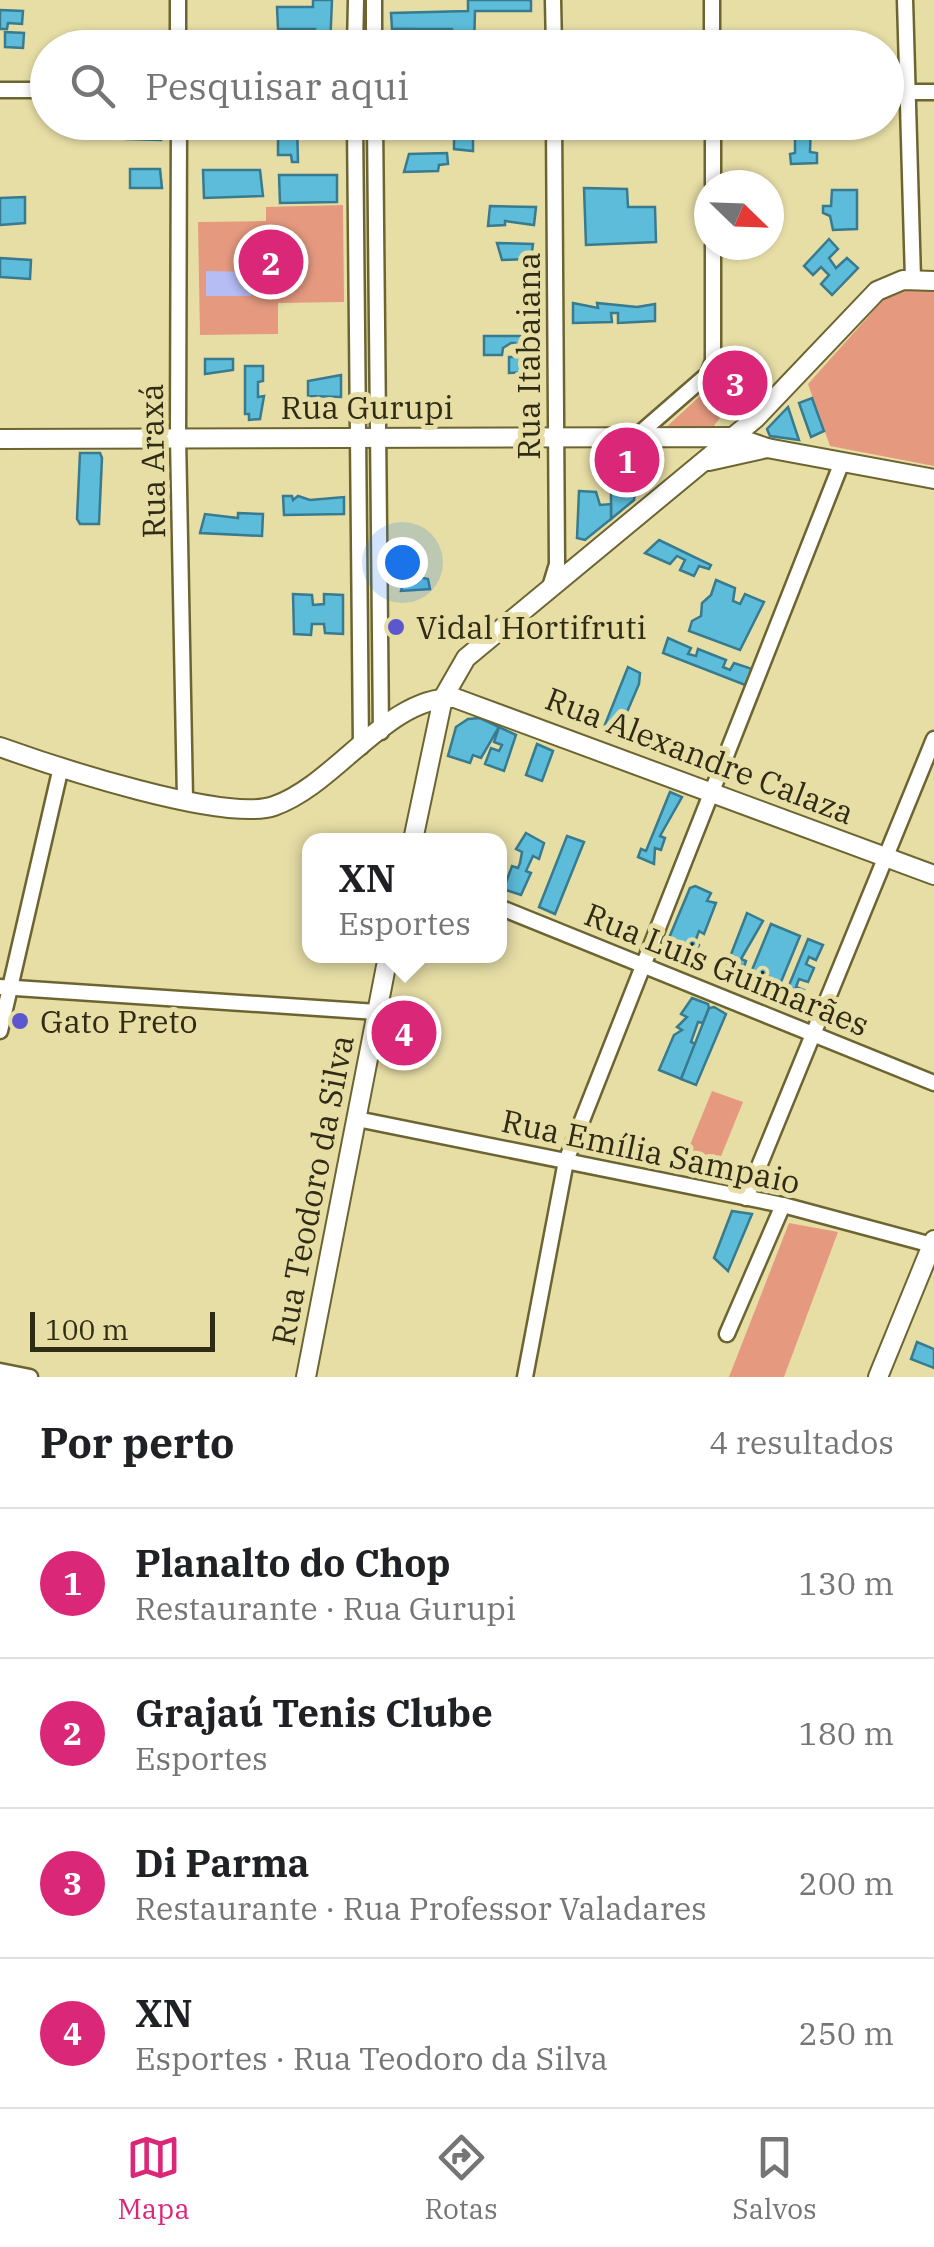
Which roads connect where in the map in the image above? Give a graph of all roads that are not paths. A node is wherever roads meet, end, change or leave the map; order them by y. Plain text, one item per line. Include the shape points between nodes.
1 (178, 0) edge
2 (356, 0) edge
3 (374, 0) edge
4 (553, 0) edge
5 (712, 0) edge
6 (905, 0) edge
7 (178, 30) edge
8 (355, 30) edge
9 (374, 30) edge
10 (554, 30) edge
11 (712, 30) edge
12 (0, 90) edge
13 (30, 90) edge
14 (906, 92) junction
15 (934, 92) edge
16 (179, 140) edge
17 (355, 140) edge
18 (375, 140) edge
19 (554, 140) edge
20 (712, 140) edge
21 (712, 170) edge
22 (712, 260) edge
23 (913, 279) junction
24 (934, 281) edge
25 (639, 434) junction
26 (556, 436) junction
27 (178, 437) junction
28 (734, 437) junction
29 (355, 438) junction
30 (380, 438) junction
31 (0, 439) edge
32 (768, 448) junction
33 (842, 462) junction
34 (697, 464) junction
35 (934, 480) edge
36 (550, 587) junction
37 (442, 698) junction
38 (381, 732) junction
39 (934, 739) edge
40 (0, 747) edge
41 (361, 747) junction
42 (61, 767) junction
43 (714, 792) junction
44 (185, 798) junction
45 (414, 833) edge
46 (885, 856) junction
47 (934, 874) edge
48 (507, 910) edge
49 (386, 963) edge
50 (642, 964) junction
51 (4, 987) edge
52 (376, 1012) junction
53 (0, 1031) edge
54 (814, 1034) junction
55 (934, 1083) edge
56 (356, 1119) junction
57 (566, 1161) junction
58 (746, 1198) junction
59 (783, 1205) junction
60 (933, 1243) edge
61 (727, 1334) dead end
62 (0, 1371) edge
63 (30, 1377) edge
64 (306, 1377) edge
65 (525, 1377) edge
66 (878, 1377) edge

1 - 7 street
2 - 8 street
3 - 9 street
4 - 10 street
5 - 11 street
6 - 14 street
12 - 13 street
14 - 15 street
14 - 23 street
16 - 27 street, Rua Araxá
17 - 29 street
18 - 30 street
19 - 26 street, Rua Itabaiana
20 - 21 street
22 - 25 street via 708,374
23 - 24 main road
23 - 28 main road via 877,291
25 - 26 main road, Rua Gurupi
25 - 28 main road, Rua Gurupi
26 - 30 main road, Rua Gurupi
26 - 36 street, Rua Itabaiana via 557,564
27 - 29 main road, Rua Gurupi
27 - 31 main road, Rua Gurupi
27 - 44 street, Rua Araxá
28 - 32 main road, Rua Gurupi
28 - 34 main road
29 - 30 main road, Rua Gurupi
29 - 41 street
30 - 38 street
32 - 33 main road, Rua Gurupi
32 - 34 main road
33 - 35 main road, Rua Gurupi
33 - 43 street
34 - 36 main road
36 - 37 main road via 466,658
37 - 38 main road via 414,705
37 - 43 main road, Rua Alexandre Calaza via 478,704
37 - 45 main road
38 - 41 main road
39 - 46 street
40 - 42 main road
41 - 44 main road via 277,805 233,808
42 - 44 main road
42 - 51 street
43 - 46 main road, Rua Alexandre Calaza
43 - 50 street
46 - 47 main road, Rua Alexandre Calaza
46 - 54 street
48 - 50 street, Rua Luis Guimarães
49 - 52 main road, Rua Teodoro da Silva
50 - 54 street, Rua Luis Guimarães
50 - 57 street
51 - 52 street
51 - 53 street
52 - 56 main road, Rua Teodoro da Silva
54 - 55 street, Rua Luis Guimarães
54 - 58 street
56 - 57 street, Rua Emília Sampaio
56 - 64 main road, Rua Teodoro da Silva
57 - 58 street, Rua Emília Sampaio
57 - 65 street
58 - 59 street, Rua Emília Sampaio
59 - 60 street, Rua Emília Sampaio
59 - 61 street
60 - 66 main road
62 - 63 street

